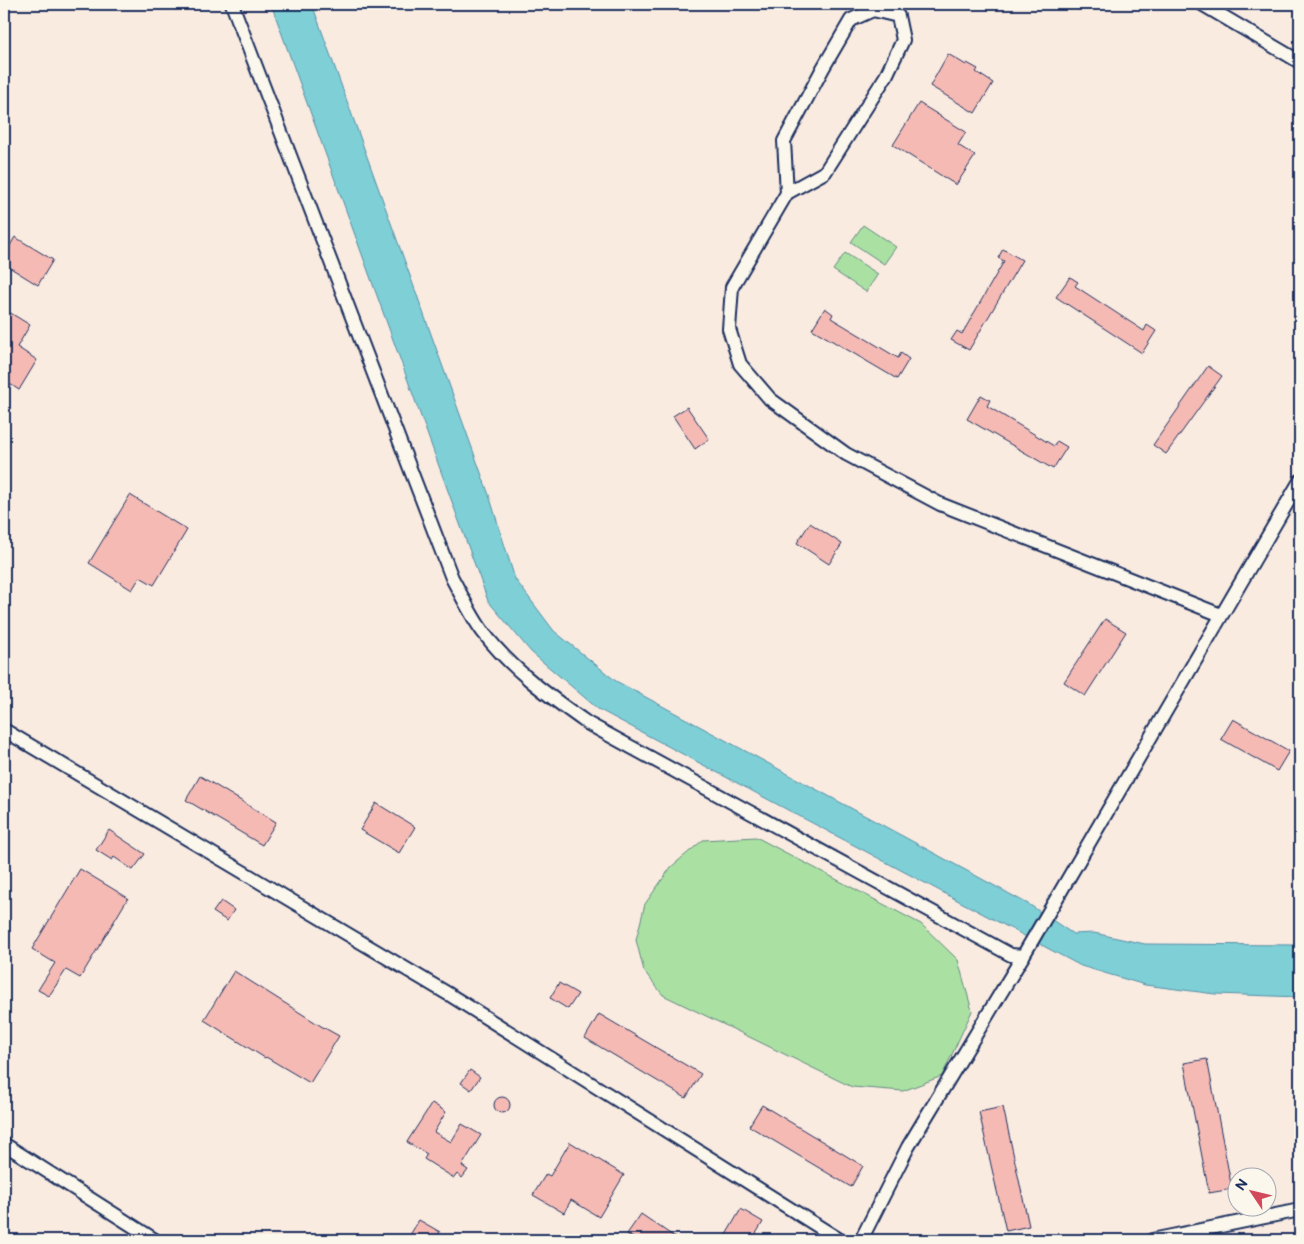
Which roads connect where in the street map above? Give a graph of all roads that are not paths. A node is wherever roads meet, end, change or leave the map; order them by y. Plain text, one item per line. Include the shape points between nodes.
1 (232, 4) edge
2 (1202, 4) edge
3 (1300, 62) edge
4 (786, 193) junction
5 (1300, 481) edge
6 (1221, 615) junction
7 (4, 730) edge
8 (1024, 956) junction
9 (4, 1144) edge
10 (1300, 1210) edge
11 (155, 1240) edge
12 (840, 1240) edge
13 (861, 1240) edge
14 (1152, 1240) edge

1 - 8 lane via 452,578 482,631 513,666 587,723 1011,955
2 - 3 lane
4 - 4 lane via 825,172 886,76 903,40 898,16 873,10 851,20 784,141
4 - 6 lane via 732,287 729,329 740,364 770,400 846,454 940,504
5 - 6 lane
6 - 8 lane
7 - 12 lane via 450,995
8 - 13 lane via 908,1147
9 - 11 lane
10 - 14 lane

